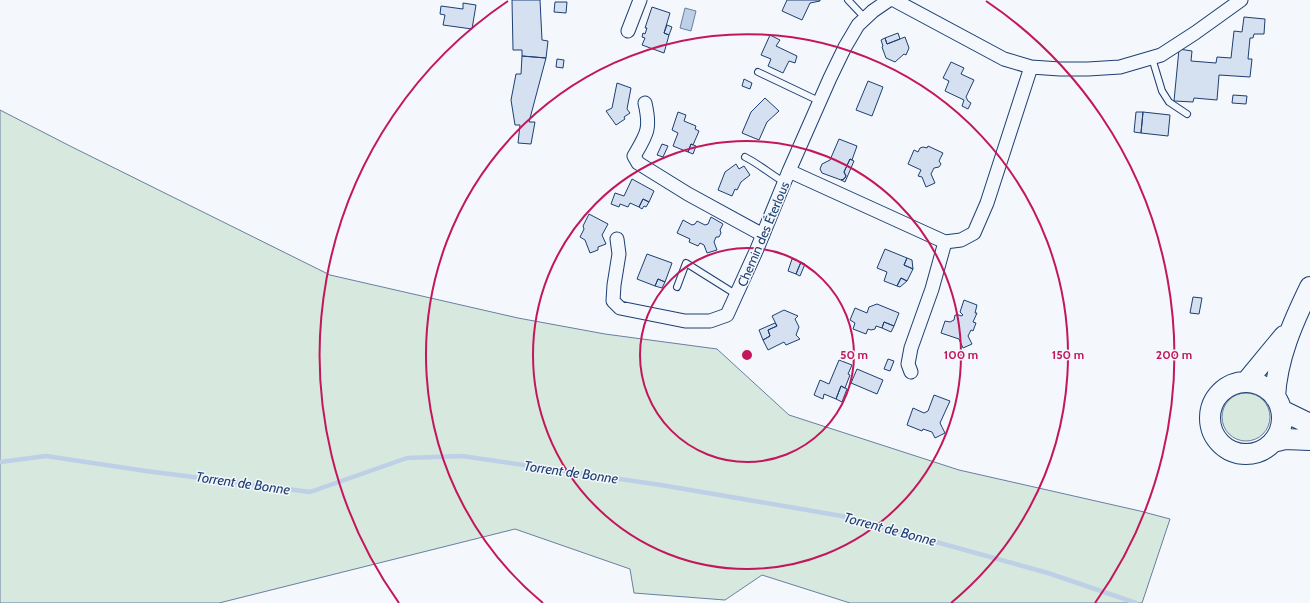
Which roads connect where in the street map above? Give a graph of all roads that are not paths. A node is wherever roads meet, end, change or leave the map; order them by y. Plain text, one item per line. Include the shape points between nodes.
1 (640, 0) edge
2 (848, 0) edge
3 (889, 0) edge
4 (894, 0) edge
5 (1241, 0) edge
6 (865, 18) junction
7 (628, 31) dead end
8 (1152, 58) junction
9 (1031, 66) junction
10 (758, 72) dead end
11 (819, 101) junction
12 (645, 103) dead end
13 (1186, 114) dead end
14 (744, 156) dead end
15 (787, 176) junction
16 (763, 234) junction
17 (617, 239) dead end
18 (945, 242) junction
19 (677, 287) dead end
20 (1310, 287) edge
21 (737, 295) junction
22 (1293, 323) junction
23 (911, 372) dead end
24 (1246, 382) junction
25 (1278, 404) junction
26 (1310, 424) edge
27 (1310, 440) edge
28 (1273, 442) junction

1 - 7 street
2 - 6 lane
3 - 6 street, Chemin des Éterlous
4 - 9 street via 1004,59
5 - 8 street via 1195,33
6 - 11 street, Chemin des Éterlous via 845,47
8 - 9 street via 1120,67 1060,69
8 - 13 lane via 1162,90 1169,102
9 - 18 street via 988,203 974,233 960,240
10 - 11 lane
11 - 15 street, Chemin des Éterlous
12 - 16 street via 648,130 634,156 638,163 688,194
14 - 15 lane via 770,174
15 - 16 street, Chemin des Éterlous
15 - 18 street
16 - 21 street, Chemin des Éterlous
17 - 21 street, Chemin des Éterlous via 620,254 613,301 620,308 685,321 710,321 727,315
18 - 23 street via 911,348 908,364
19 - 21 lane via 686,262
20 - 22 main road
22 - 24 main road
22 - 25 main road via 1276,382
24 - 25 main road via 1267,389
24 - 28 main road via 1234,384 1216,398 1211,409 1210,421 1213,432 1223,446 1238,453 1258,452
25 - 26 main road
25 - 28 main road via 1282,421
27 - 28 main road

